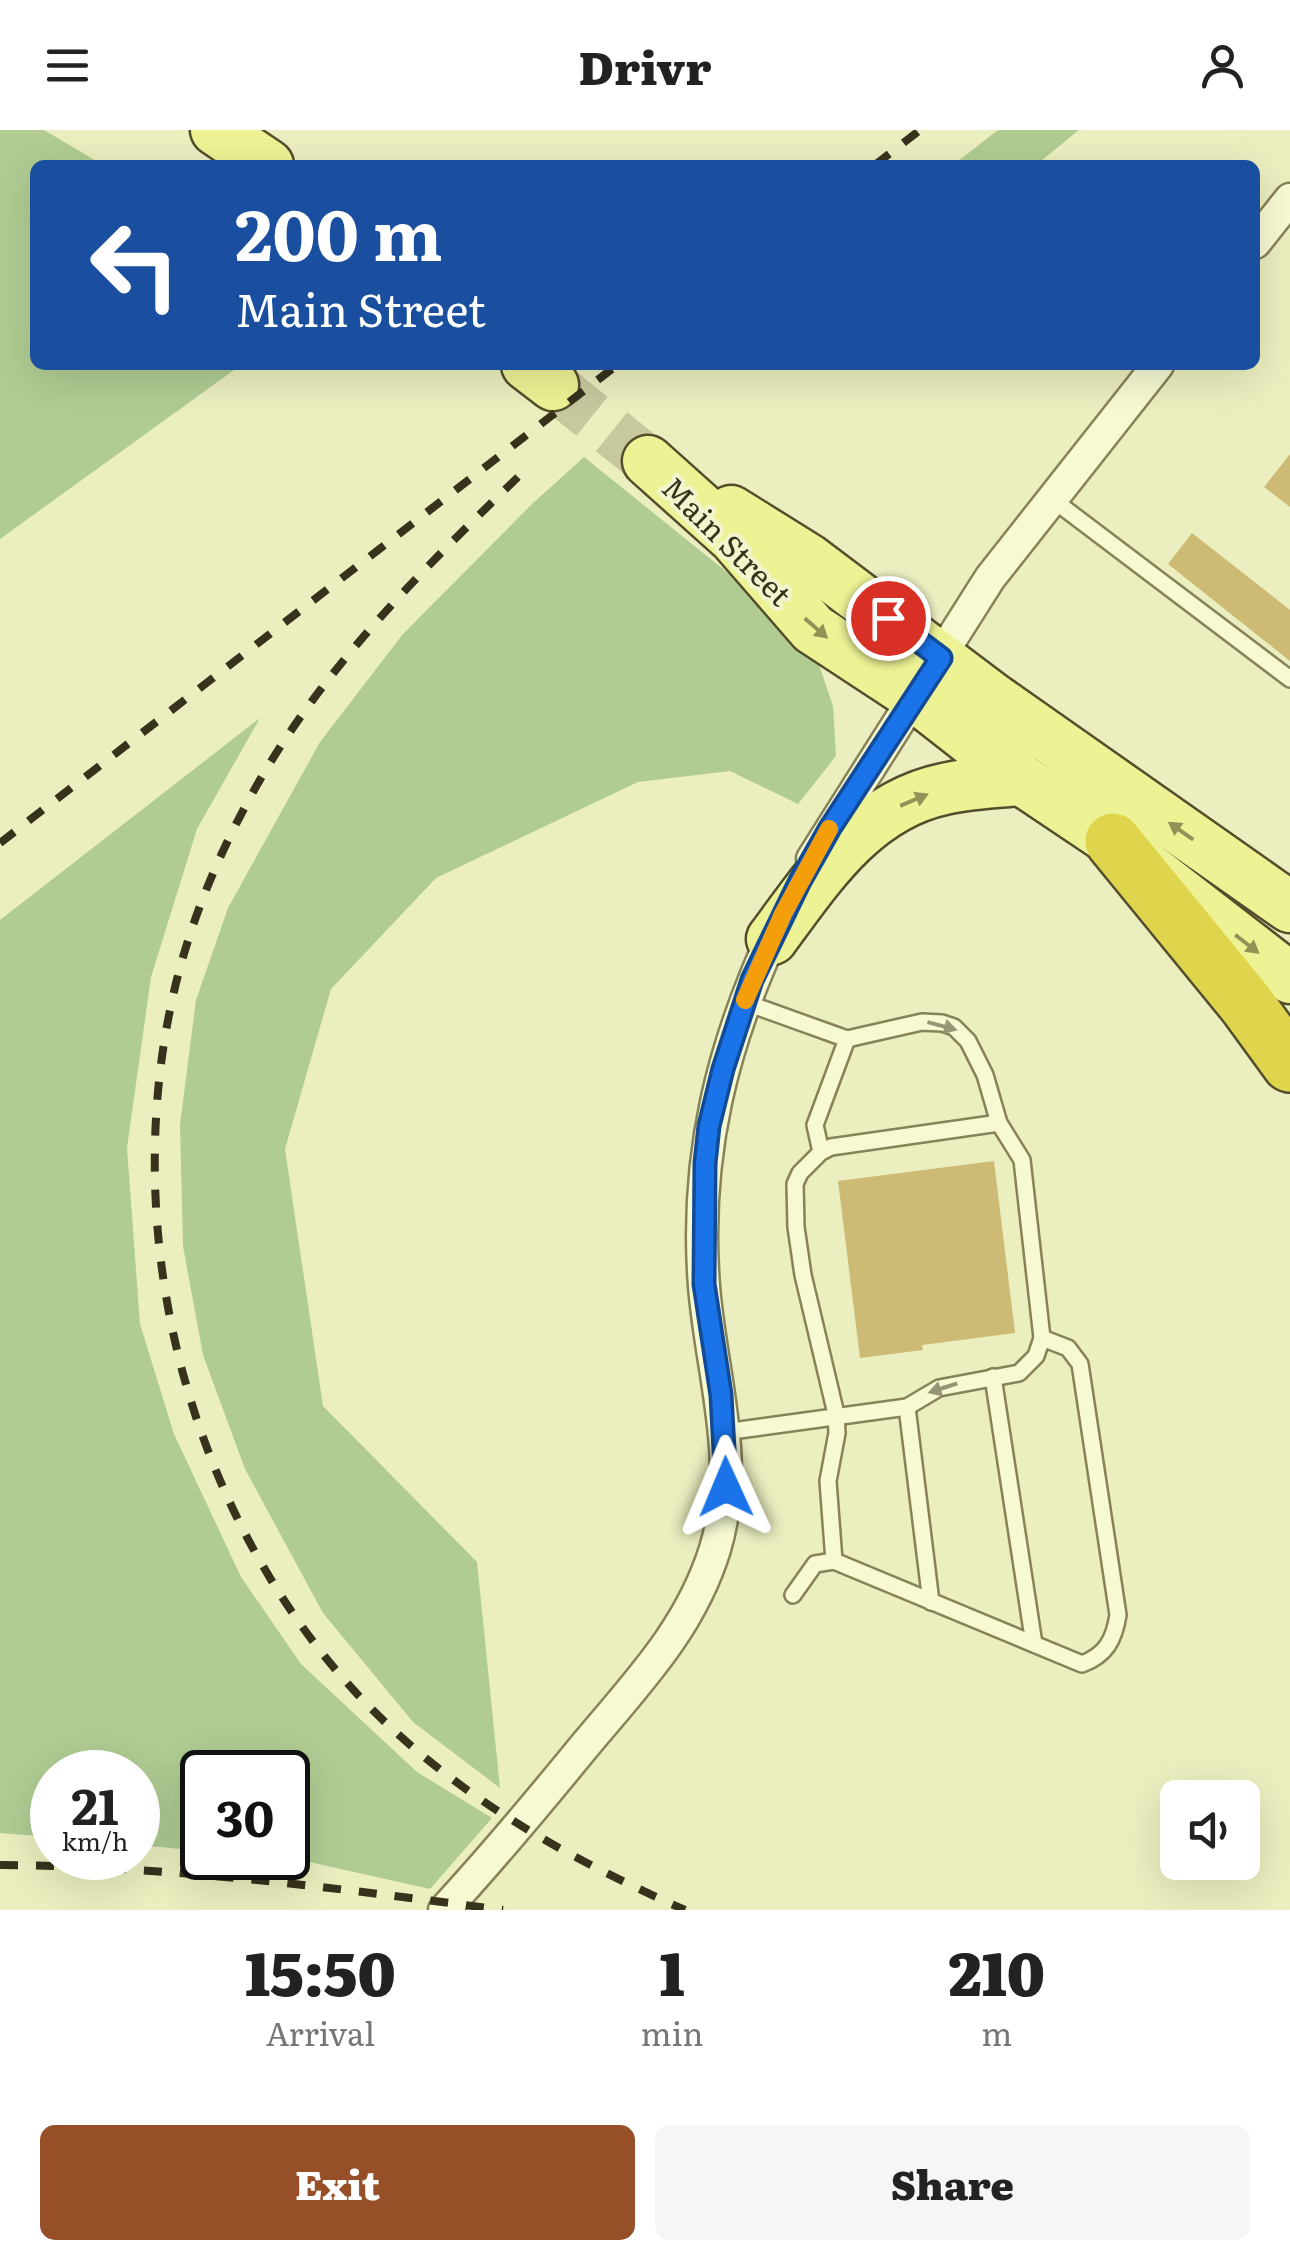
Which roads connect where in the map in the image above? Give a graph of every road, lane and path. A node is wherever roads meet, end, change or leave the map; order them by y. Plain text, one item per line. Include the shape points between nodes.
1 (216, 130) edge
2 (261, 160) edge
3 (1290, 199) edge
4 (1260, 237) edge
5 (1154, 370) edge
6 (1052, 499) junction
7 (928, 677) junction
8 (1290, 679) edge
9 (1022, 780) junction
10 (1113, 841) junction
11 (1290, 907) edge
12 (772, 939) junction
13 (1290, 978) edge
14 (744, 1002) junction
15 (847, 1039) junction
16 (1290, 1064) edge
17 (998, 1123) junction
18 (820, 1152) junction
19 (1042, 1338) junction
20 (993, 1377) junction
21 (908, 1407) junction
22 (836, 1414) junction
23 (725, 1432) junction
24 (834, 1562) junction
25 (794, 1595) dead end
26 (931, 1602) junction
27 (1034, 1644) junction
28 (444, 1910) edge

1 - 2 main road
3 - 4 street
5 - 6 street
6 - 7 street via 990,578
6 - 8 lane
7 -> 7 main road, Main Street via 808,558 648,461 734,538 813,629
7 - 9 main road, Main Street
11 -> 7 main road, Main Street via 991,697
7 - 12 street via 830,828
9 - 10 main road, Main Street
12 -> 9 main road via 819,876 877,817 940,789
10 -> 13 main road, Main Street
10 - 16 highway
12 - 14 street
14 - 15 lane
14 - 23 street via 705,1163 704,1284
15 -> 17 lane via 922,1022 954,1027 985,1075
15 - 18 lane via 816,1124
17 - 18 lane
17 - 19 lane via 1022,1160
18 - 22 lane via 796,1184 796,1227
19 - 20 lane via 1027,1367
19 - 27 lane via 1068,1348 1080,1364 1118,1615 1108,1647 1082,1664
20 -> 21 lane via 939,1388
20 - 27 lane
21 - 22 lane
21 - 26 lane
22 - 23 lane
22 - 24 lane via 828,1481
23 - 28 street via 723,1515 682,1625
24 - 25 lane via 815,1564
24 - 26 lane
26 - 27 lane

